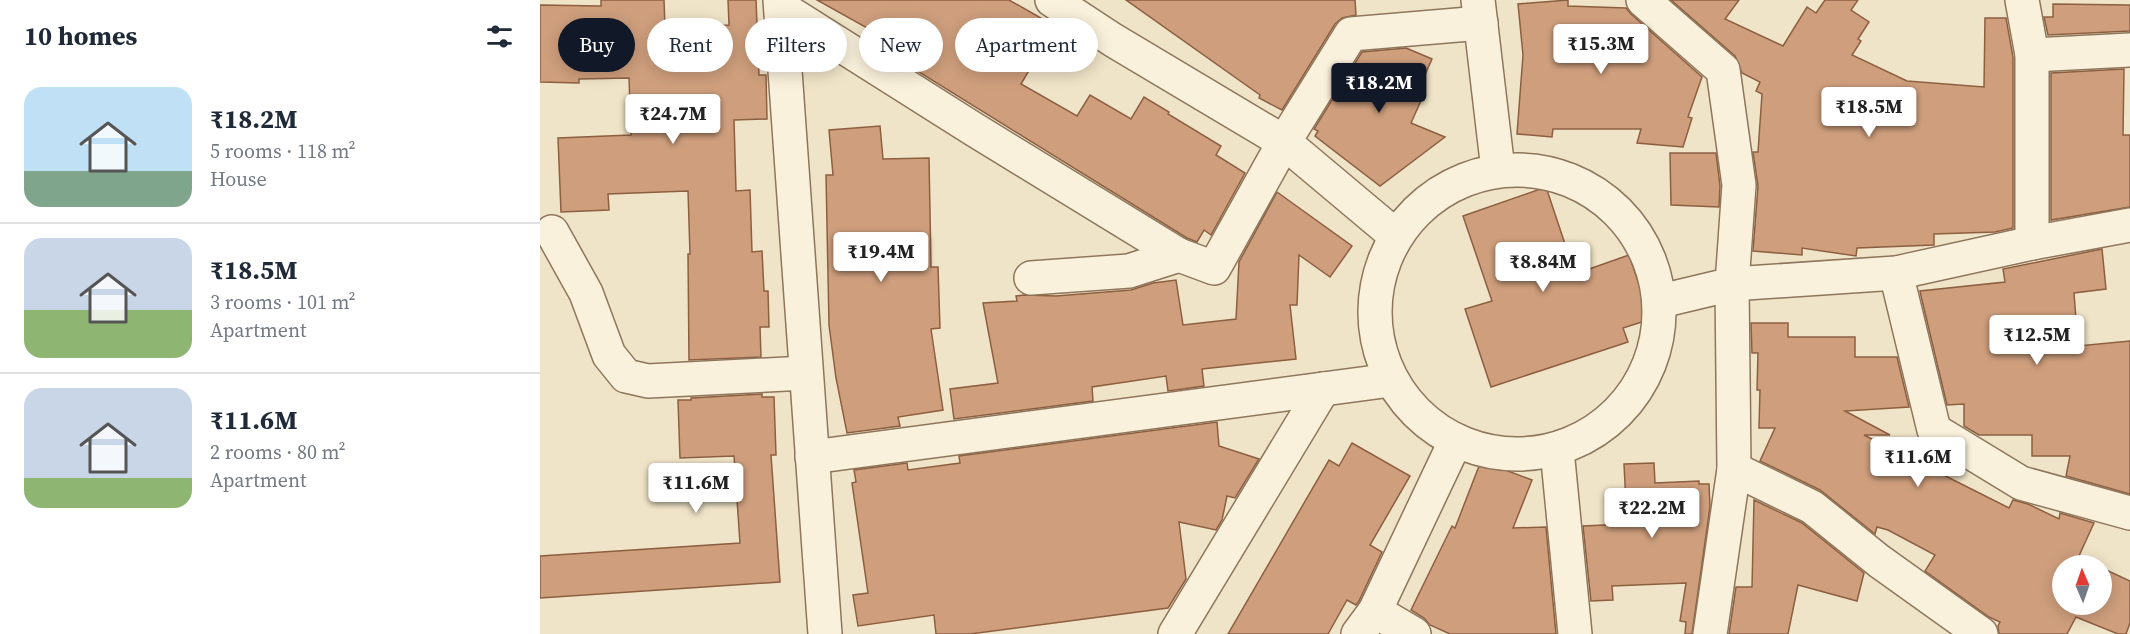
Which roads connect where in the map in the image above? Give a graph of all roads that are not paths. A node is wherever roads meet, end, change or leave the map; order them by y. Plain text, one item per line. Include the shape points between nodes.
1 (1052, 0) edge
2 (1643, 0) edge
3 (2022, 0) edge
4 (781, 4) edge
5 (1479, 12) edge
6 (2130, 50) edge
7 (2032, 55) junction
8 (1284, 142) junction
9 (1498, 170) junction
10 (2130, 225) edge
11 (552, 231) dead end
12 (1396, 236) junction
13 (2032, 243) junction
14 (1179, 255) junction
15 (1896, 273) junction
16 (1031, 278) dead end
17 (1732, 284) junction
18 (1661, 301) junction
19 (806, 373) junction
20 (1390, 380) junction
21 (1323, 389) junction
22 (1455, 442) junction
23 (1557, 450) junction
24 (812, 457) junction
25 (1734, 469) junction
26 (2130, 513) edge
27 (1366, 622) edge
28 (1169, 632) edge
29 (825, 634) edge
30 (1414, 634) edge
31 (1575, 634) edge
32 (1710, 634) edge
33 (1981, 634) edge

1 - 8 street
2 - 17 street via 1723,70 1739,185
3 - 7 street
4 - 14 street via 975,130
4 - 19 street
5 - 8 street via 1351,34
5 - 9 street
6 - 7 street
7 - 13 street
8 - 12 street
8 - 14 street via 1214,268
9 - 12 street via 1458,183 1423,204
9 - 18 street via 1544,172 1588,188 1624,217 1650,256
10 - 13 street
11 - 19 street via 586,293 609,355 626,376 648,381
12 - 20 street via 1380,270 1373,308 1377,345
13 - 15 street
14 - 16 street via 1128,271
15 - 17 street
15 - 26 street via 1934,430 2021,483
17 - 18 street
17 - 25 street
18 - 23 street via 1658,345 1642,386 1614,420
19 - 24 street
20 - 21 street
20 - 22 street via 1418,416
21 - 24 street
21 - 28 street
22 - 23 street via 1515,456
22 - 27 street
23 - 31 street
24 - 29 street
25 - 32 street
25 - 33 street via 1812,507
27 - 30 street

